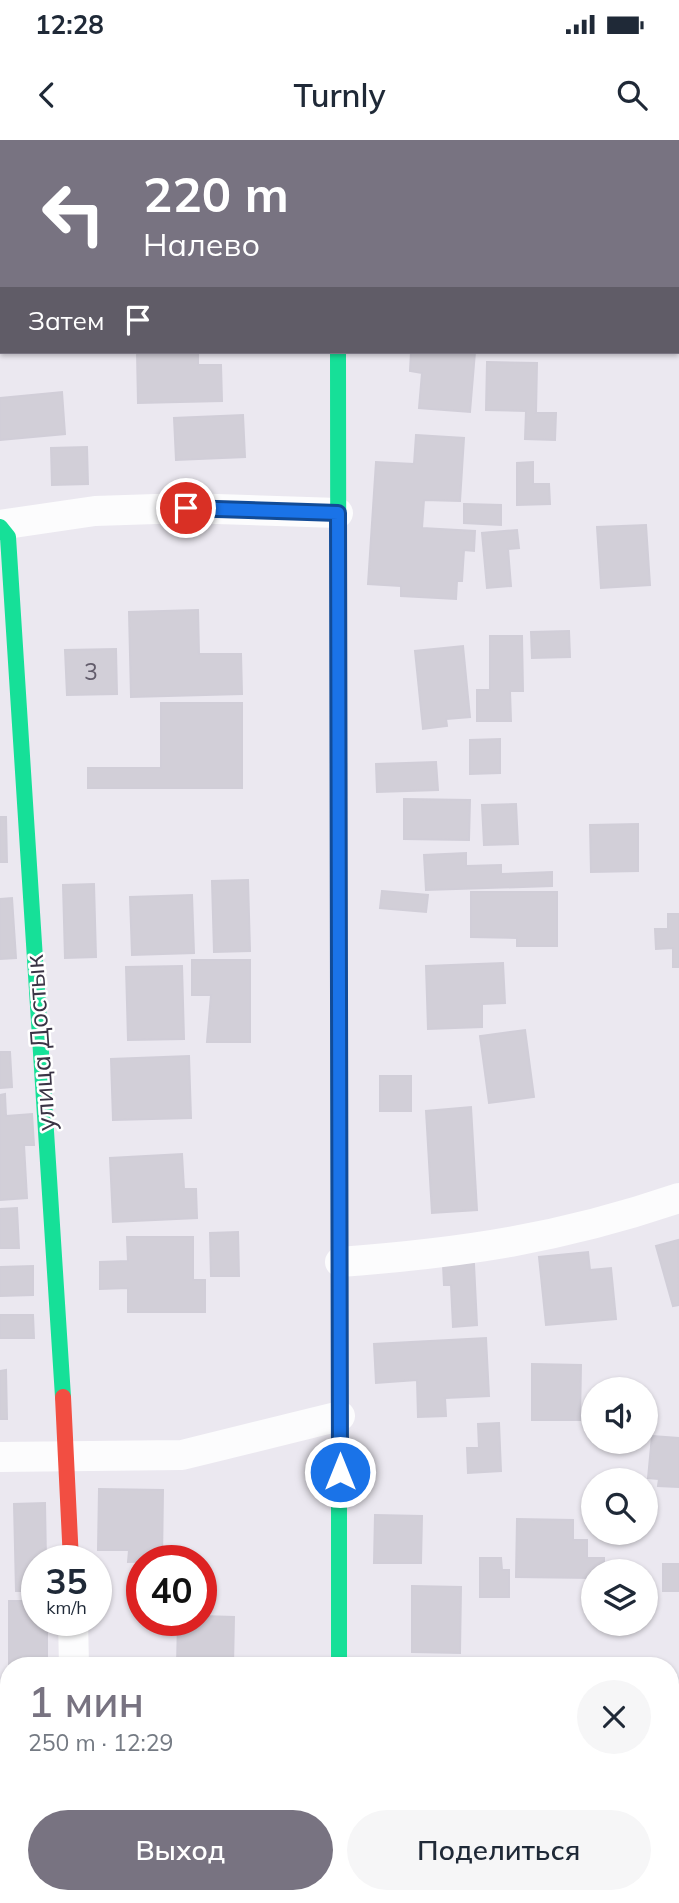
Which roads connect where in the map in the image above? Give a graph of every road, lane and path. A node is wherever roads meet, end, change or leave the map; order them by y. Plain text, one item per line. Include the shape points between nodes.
1 (338, 354) edge
2 (338, 513) junction
3 (0, 526) edge
4 (679, 1198) edge
5 (340, 1262) junction
6 (340, 1416) junction
7 (66, 1455) junction
8 (0, 1457) edge
9 (70, 1545) edge
10 (74, 1636) edge
11 (75, 1657) edge
12 (339, 1657) edge

1 - 2 street
2 - 3 street via 186,508 95,511
2 - 5 street
3 - 7 street, улица Достык via 8,537
4 - 5 street via 606,1223 529,1241
5 - 6 street
6 - 7 street via 182,1455
6 - 12 street
7 - 8 street
7 - 9 street, улица Достык
10 - 11 street

